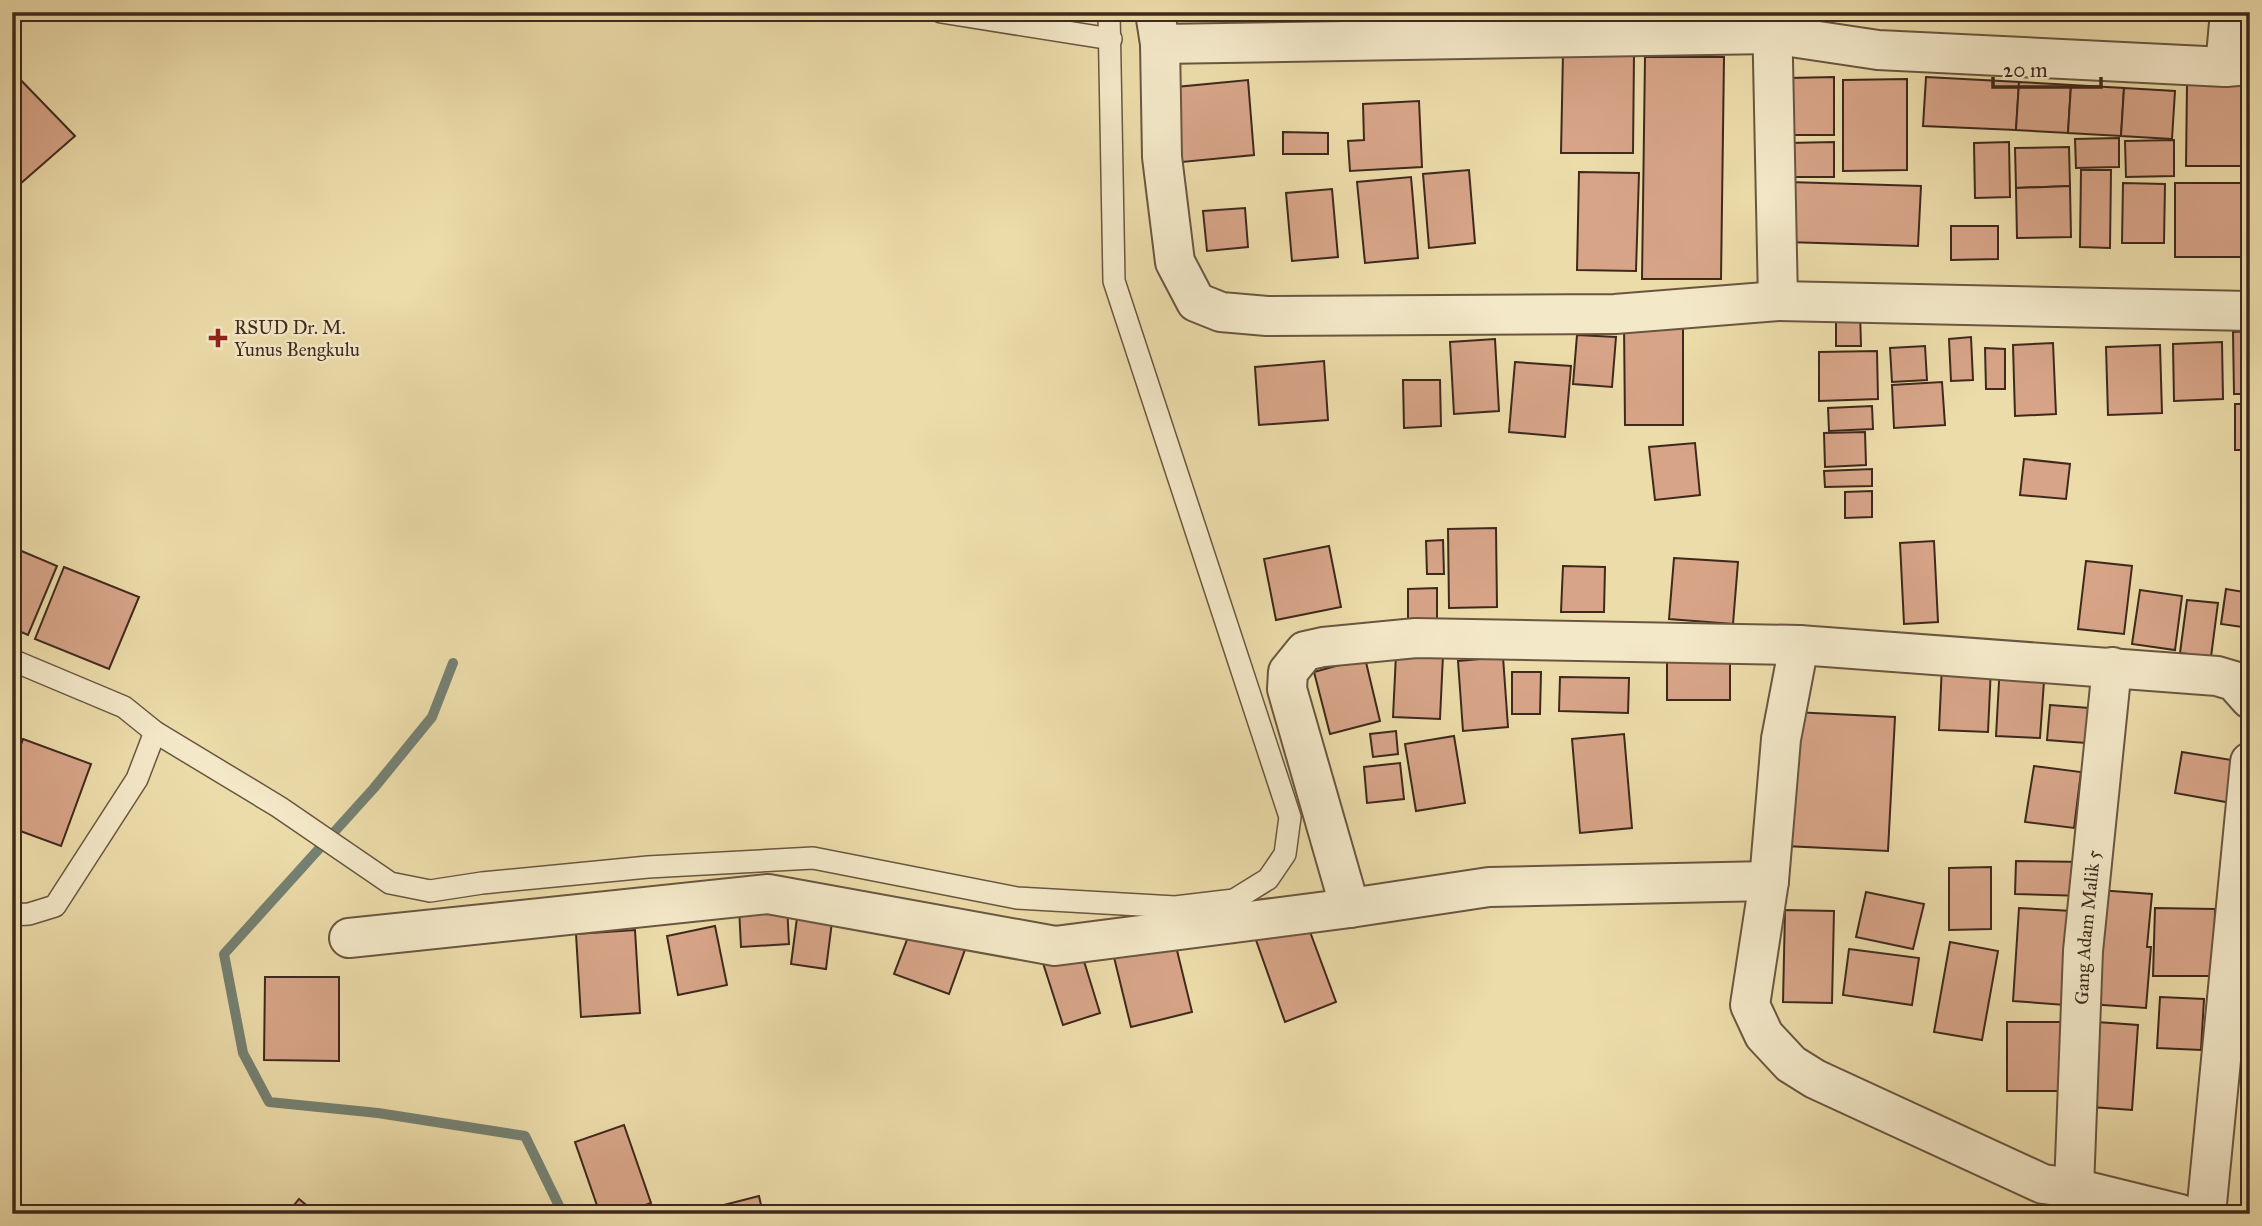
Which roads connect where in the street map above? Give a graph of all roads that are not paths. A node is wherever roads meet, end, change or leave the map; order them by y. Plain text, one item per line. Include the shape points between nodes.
1 (940, 12) edge
2 (1108, 12) edge
3 (2230, 12) edge
4 (1772, 23) edge
5 (1158, 28) edge
6 (1111, 39) junction
7 (2237, 66) edge
8 (1778, 302) junction
9 (2250, 311) edge
10 (1799, 645) junction
11 (12, 660) edge
12 (2112, 667) junction
13 (2250, 699) edge
14 (155, 732) junction
15 (2250, 762) edge
16 (1769, 881) junction
17 (1350, 908) junction
18 (12, 915) edge
19 (349, 938) dead end
20 (2074, 1188) junction
21 (2180, 1214) edge
22 (2206, 1214) edge

1 - 6 lane
2 - 6 lane
3 - 7 street
4 - 5 street
4 - 7 street via 1878,50
4 - 8 street
5 - 8 street via 1162,157 1175,262 1196,302 1221,312 1267,316 1615,314
6 - 14 lane via 1114,281 1290,817 1286,854 1268,879 1234,900 1175,907 1017,898 813,858 648,867 430,891 390,883 279,807
8 - 9 street
10 - 12 street
10 - 16 street via 1781,739
10 - 17 street via 1416,638 1305,651 1288,672 1287,688
11 - 14 lane via 124,707
12 - 13 street via 2217,676 2234,681
12 - 20 street, Gang Adam Malik 5 via 2083,951
14 - 18 lane via 137,779 55,906
15 - 22 street
16 - 17 street via 1489,887
16 - 20 street via 1750,1005 1764,1035 1791,1064 2043,1184
17 - 19 street via 1055,946 768,894
20 - 21 street

